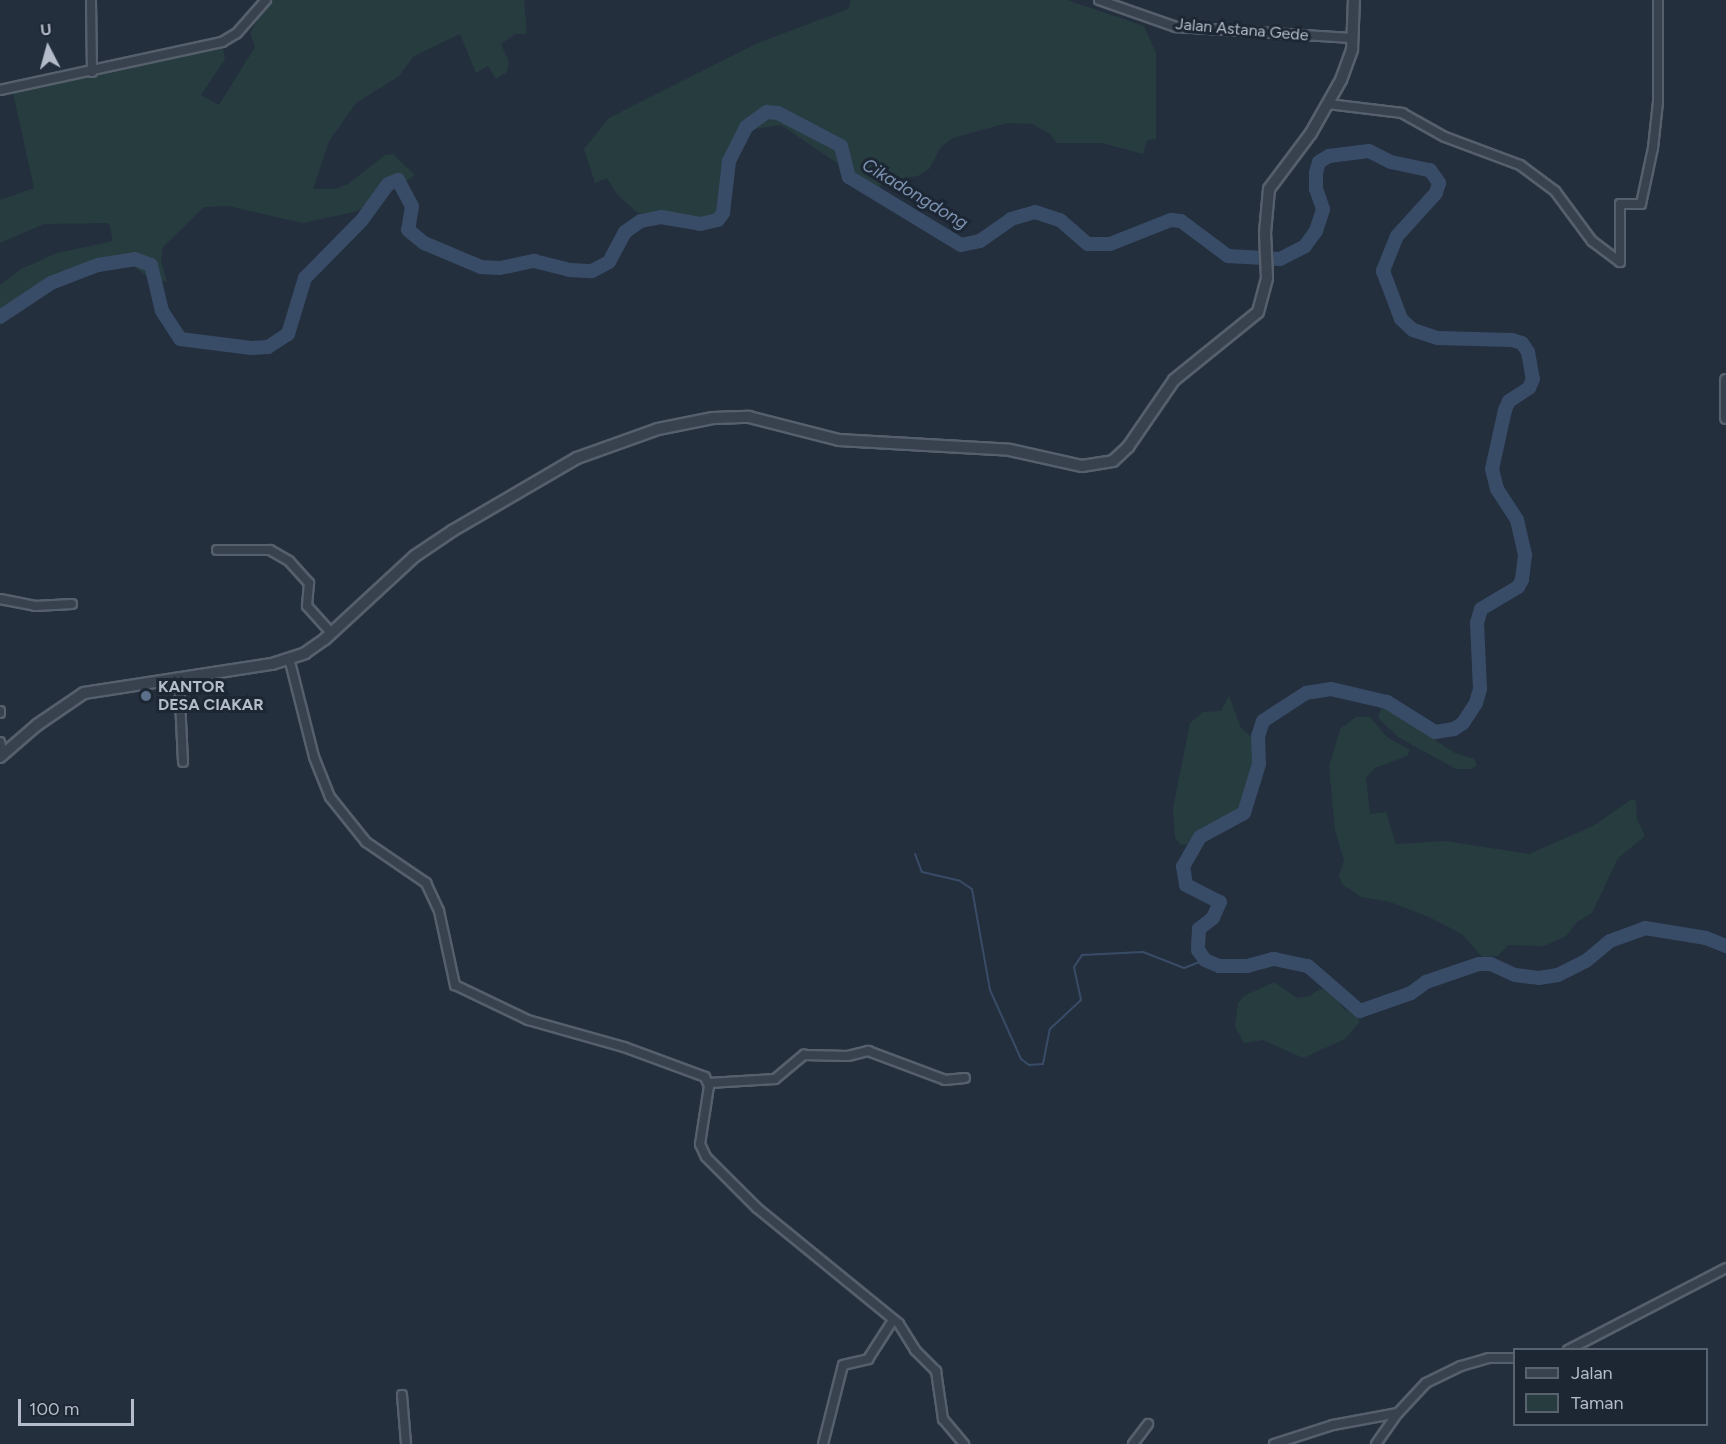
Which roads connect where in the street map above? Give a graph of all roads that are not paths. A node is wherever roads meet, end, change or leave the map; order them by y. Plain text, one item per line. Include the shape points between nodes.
1 (91, 0) edge
2 (266, 0) edge
3 (1099, 0) edge
4 (1354, 0) edge
5 (1658, 0) edge
6 (1108, 3) edge
7 (1352, 38) junction
8 (92, 72) junction
9 (0, 90) edge
10 (1329, 104) junction
11 (1726, 380) edge
12 (1726, 418) edge
13 (217, 550) dead end
14 (0, 598) edge
15 (72, 604) dead end
16 (331, 633) junction
17 (289, 658) junction
18 (179, 680) junction
19 (0, 742) edge
20 (2, 755) edge
21 (183, 762) dead end
22 (964, 1078) dead end
23 (709, 1083) junction
24 (1726, 1268) edge
25 (893, 1320) junction
26 (1572, 1348) edge
27 (1513, 1358) edge
28 (402, 1395) dead end
29 (1398, 1413) junction
30 (1148, 1424) dead end
31 (406, 1444) edge
32 (823, 1444) edge
33 (964, 1444) edge
34 (1133, 1444) edge
35 (1274, 1444) edge
36 (1376, 1444) edge

1 - 8 street
2 - 8 street via 234,36 222,42
3 - 6 street, Jalan Astana Gede
4 - 7 street
5 - 10 street via 1658,93 1653,148 1641,204 1620,204 1620,262 1592,241 1555,191 1520,165 1445,137 1402,113
6 - 7 street, Jalan Astana Gede via 1187,28
7 - 10 street via 1346,68
8 - 9 street
10 - 16 street via 1269,189 1266,290 1252,319 1174,380 1128,447 1113,461 1082,466 1010,450 839,440 749,417 720,417 658,429 577,458 452,531 415,556
11 - 12 street
13 - 16 street via 270,550 289,561 309,583 307,606
14 - 15 street via 35,606
16 - 17 street
17 - 18 street
17 - 23 street via 314,757 330,797 366,842 426,883 439,911 455,985 528,1020 700,1073
18 - 20 street via 84,693
18 - 21 street
19 - 20 street
22 - 23 street via 945,1080 868,1050 844,1057 804,1055 775,1078
23 - 25 street via 700,1135 706,1157 757,1208
24 - 26 street
25 - 32 street via 867,1359 843,1365
25 - 33 street via 936,1371 943,1419
27 - 29 street via 1489,1358 1461,1366 1426,1383
28 - 31 street
29 - 35 street via 1333,1425
29 - 36 street
30 - 34 street

